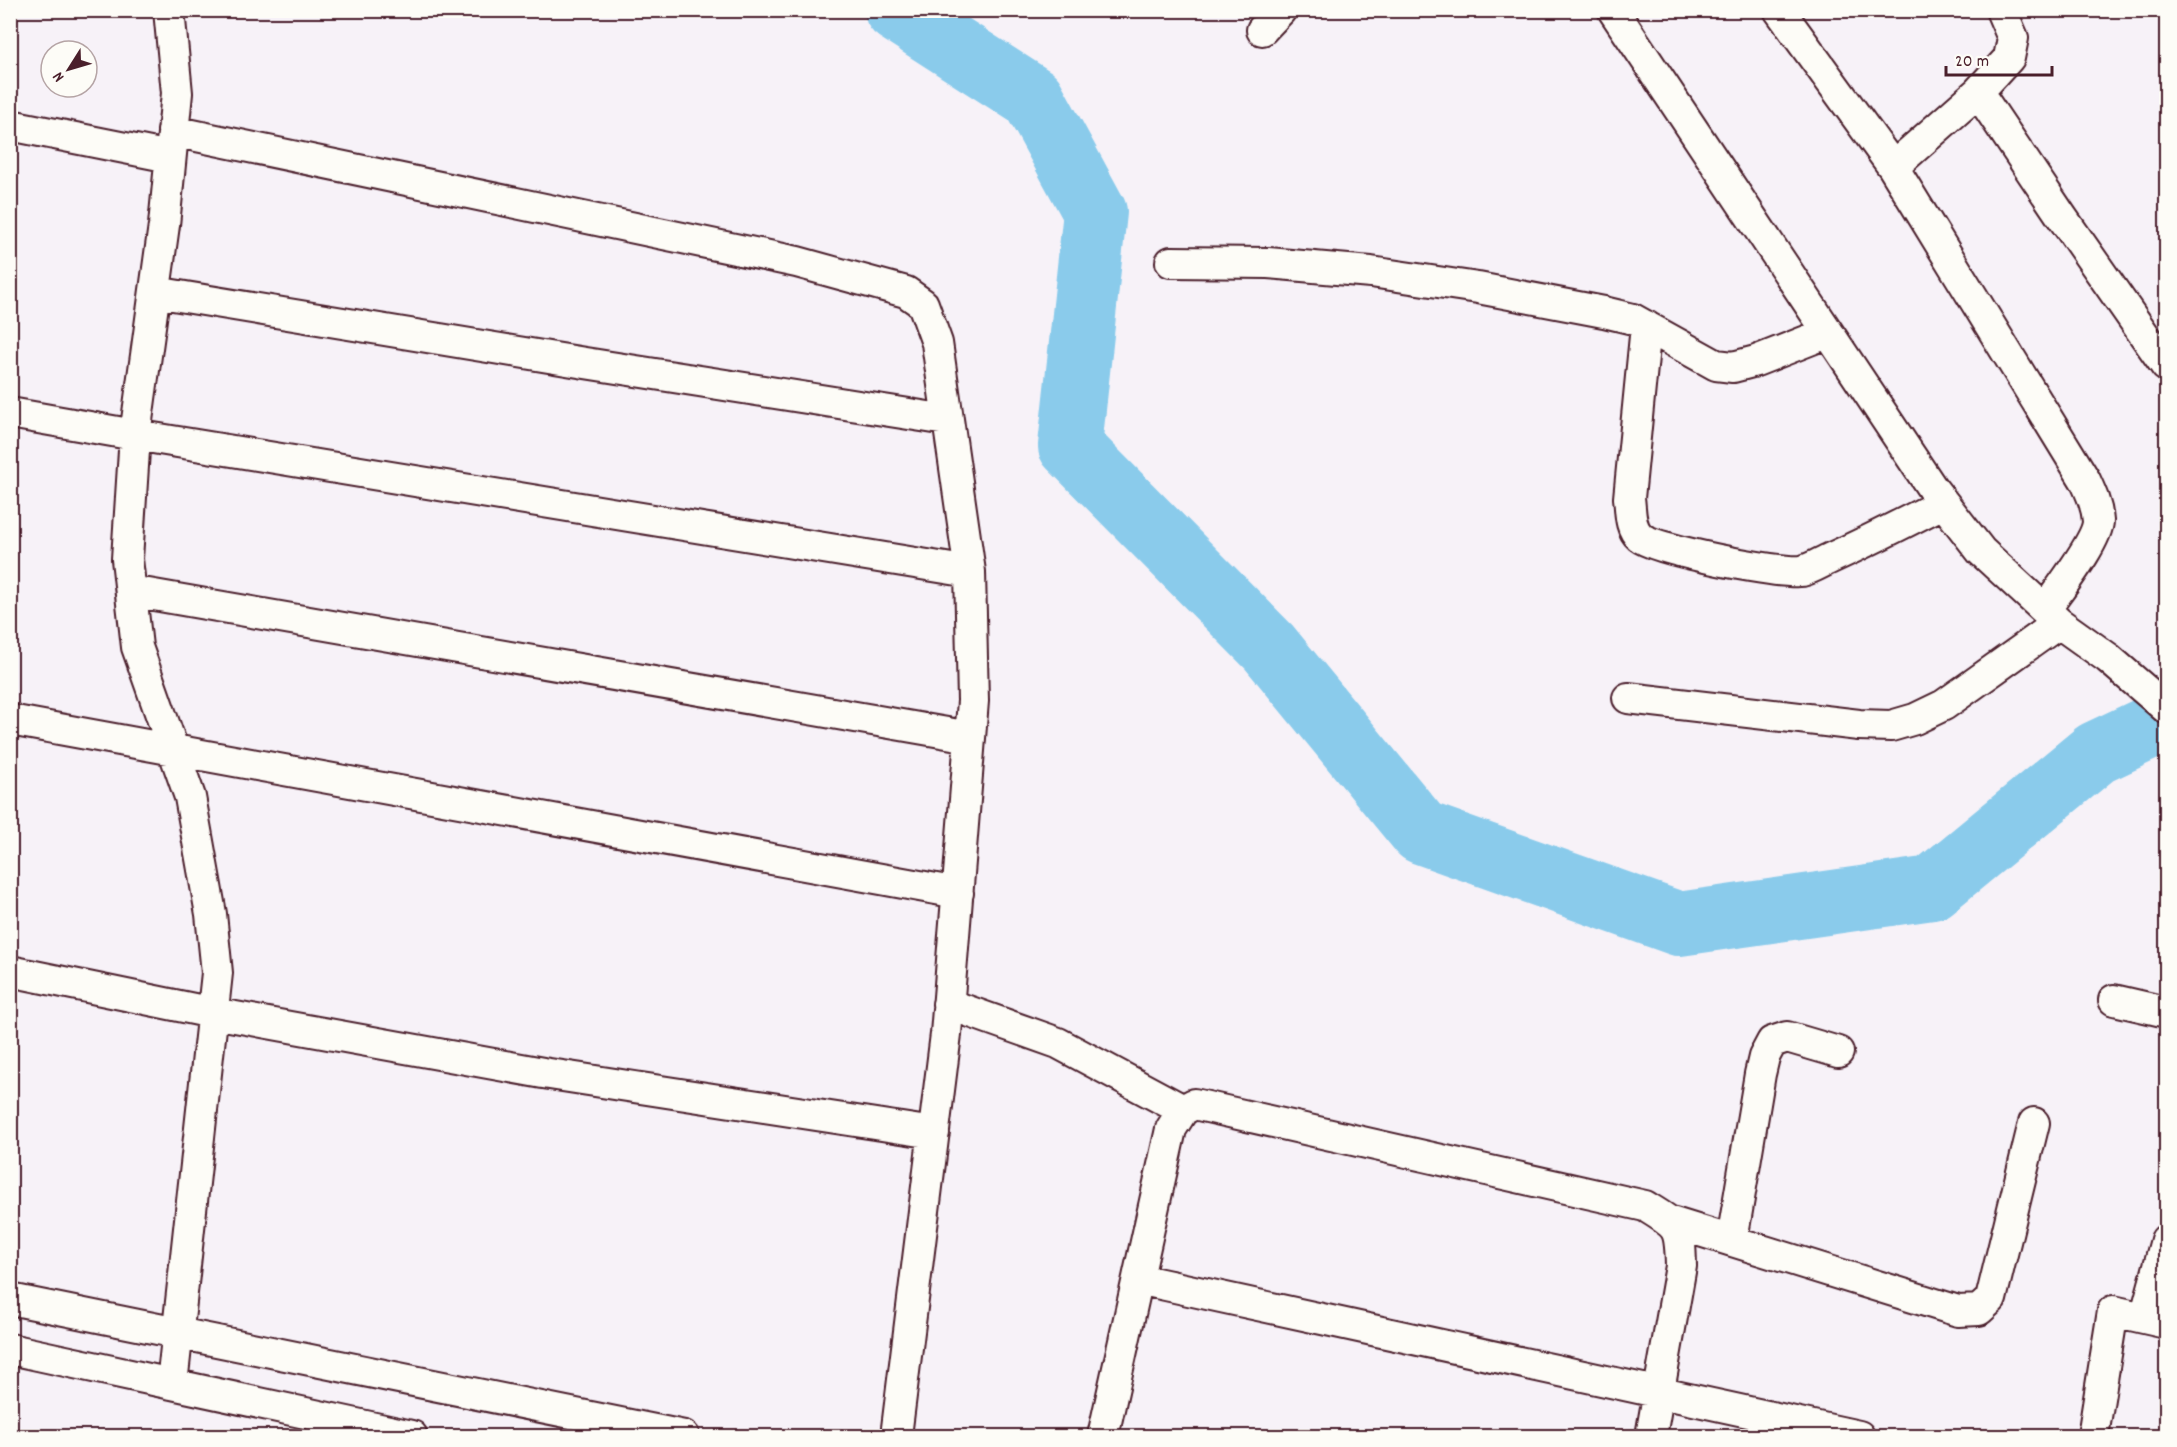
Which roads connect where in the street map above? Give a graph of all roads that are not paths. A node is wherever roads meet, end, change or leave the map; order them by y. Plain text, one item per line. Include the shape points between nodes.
1 (169, 10) edge
2 (1613, 10) edge
3 (1779, 10) edge
4 (2001, 10) edge
5 (1978, 92) junction
6 (10, 125) edge
7 (171, 144) junction
8 (1893, 166) junction
9 (1171, 262) dead end
10 (155, 292) junction
11 (1646, 326) junction
12 (1827, 333) junction
13 (2166, 366) edge
14 (10, 413) edge
15 (947, 420) junction
16 (135, 435) junction
17 (1943, 503) junction
18 (970, 572) junction
19 (131, 591) junction
20 (2052, 617) junction
21 (1628, 698) dead end
22 (2166, 708) edge
23 (10, 720) edge
24 (970, 737) junction
25 (172, 750) junction
26 (958, 892) junction
27 (10, 971) edge
28 (2114, 1000) dead end
29 (948, 1004) junction
30 (2166, 1012) edge
31 (213, 1013) junction
32 (1838, 1052) dead end
33 (1183, 1110) junction
34 (2034, 1123) dead end
35 (934, 1133) junction
36 (1671, 1222) junction
37 (1732, 1240) junction
38 (2166, 1240) edge
39 (1138, 1279) junction
40 (10, 1299) edge
41 (2156, 1321) edge
42 (177, 1333) junction
43 (10, 1349) edge
44 (172, 1384) junction
45 (1659, 1392) junction
46 (412, 1437) edge
47 (684, 1437) edge
48 (896, 1437) edge
49 (1103, 1437) edge
50 (1651, 1437) edge
51 (1859, 1437) edge
52 (2093, 1437) edge

1 - 7 street via 177,93
2 - 12 street
3 - 8 street
4 - 5 street via 2013,38 2009,58
5 - 8 street
5 - 13 street
6 - 7 street
7 - 10 street
7 - 15 street via 797,262 906,292 923,304 937,343
8 - 20 street via 2085,480 2096,505 2098,523 2093,537
9 - 11 street via 1269,263 1371,272 1604,312
10 - 15 street
10 - 16 street
11 - 12 street via 1716,365 1733,367
11 - 17 street via 1629,498 1632,526 1640,537 1692,555 1803,571
12 - 17 street
14 - 16 street
15 - 18 street
16 - 18 street
16 - 19 street via 128,559
17 - 20 street via 1981,551
18 - 24 street
19 - 24 street
19 - 25 street via 137,647
20 - 21 street via 1944,705 1891,726
20 - 22 street
23 - 25 street
24 - 26 street
25 - 26 street
25 - 31 street via 190,797 211,914 217,973
26 - 29 street
27 - 31 street
28 - 30 street
29 - 33 street via 1058,1043
29 - 35 street
31 - 35 street via 543,1073
31 - 42 street
32 - 37 street via 1787,1037 1772,1042 1762,1065
33 - 36 street via 1194,1104 1645,1206
33 - 39 street via 1171,1129
34 - 37 street via 1991,1299 1979,1310 1958,1311
35 - 48 street
36 - 37 street
36 - 45 street via 1680,1237 1681,1266
38 - 41 street
39 - 45 street
39 - 49 street
40 - 42 street
41 - 52 street via 2113,1311
42 - 44 street
42 - 47 street
43 - 44 street
44 - 46 street
45 - 50 street
45 - 51 street

